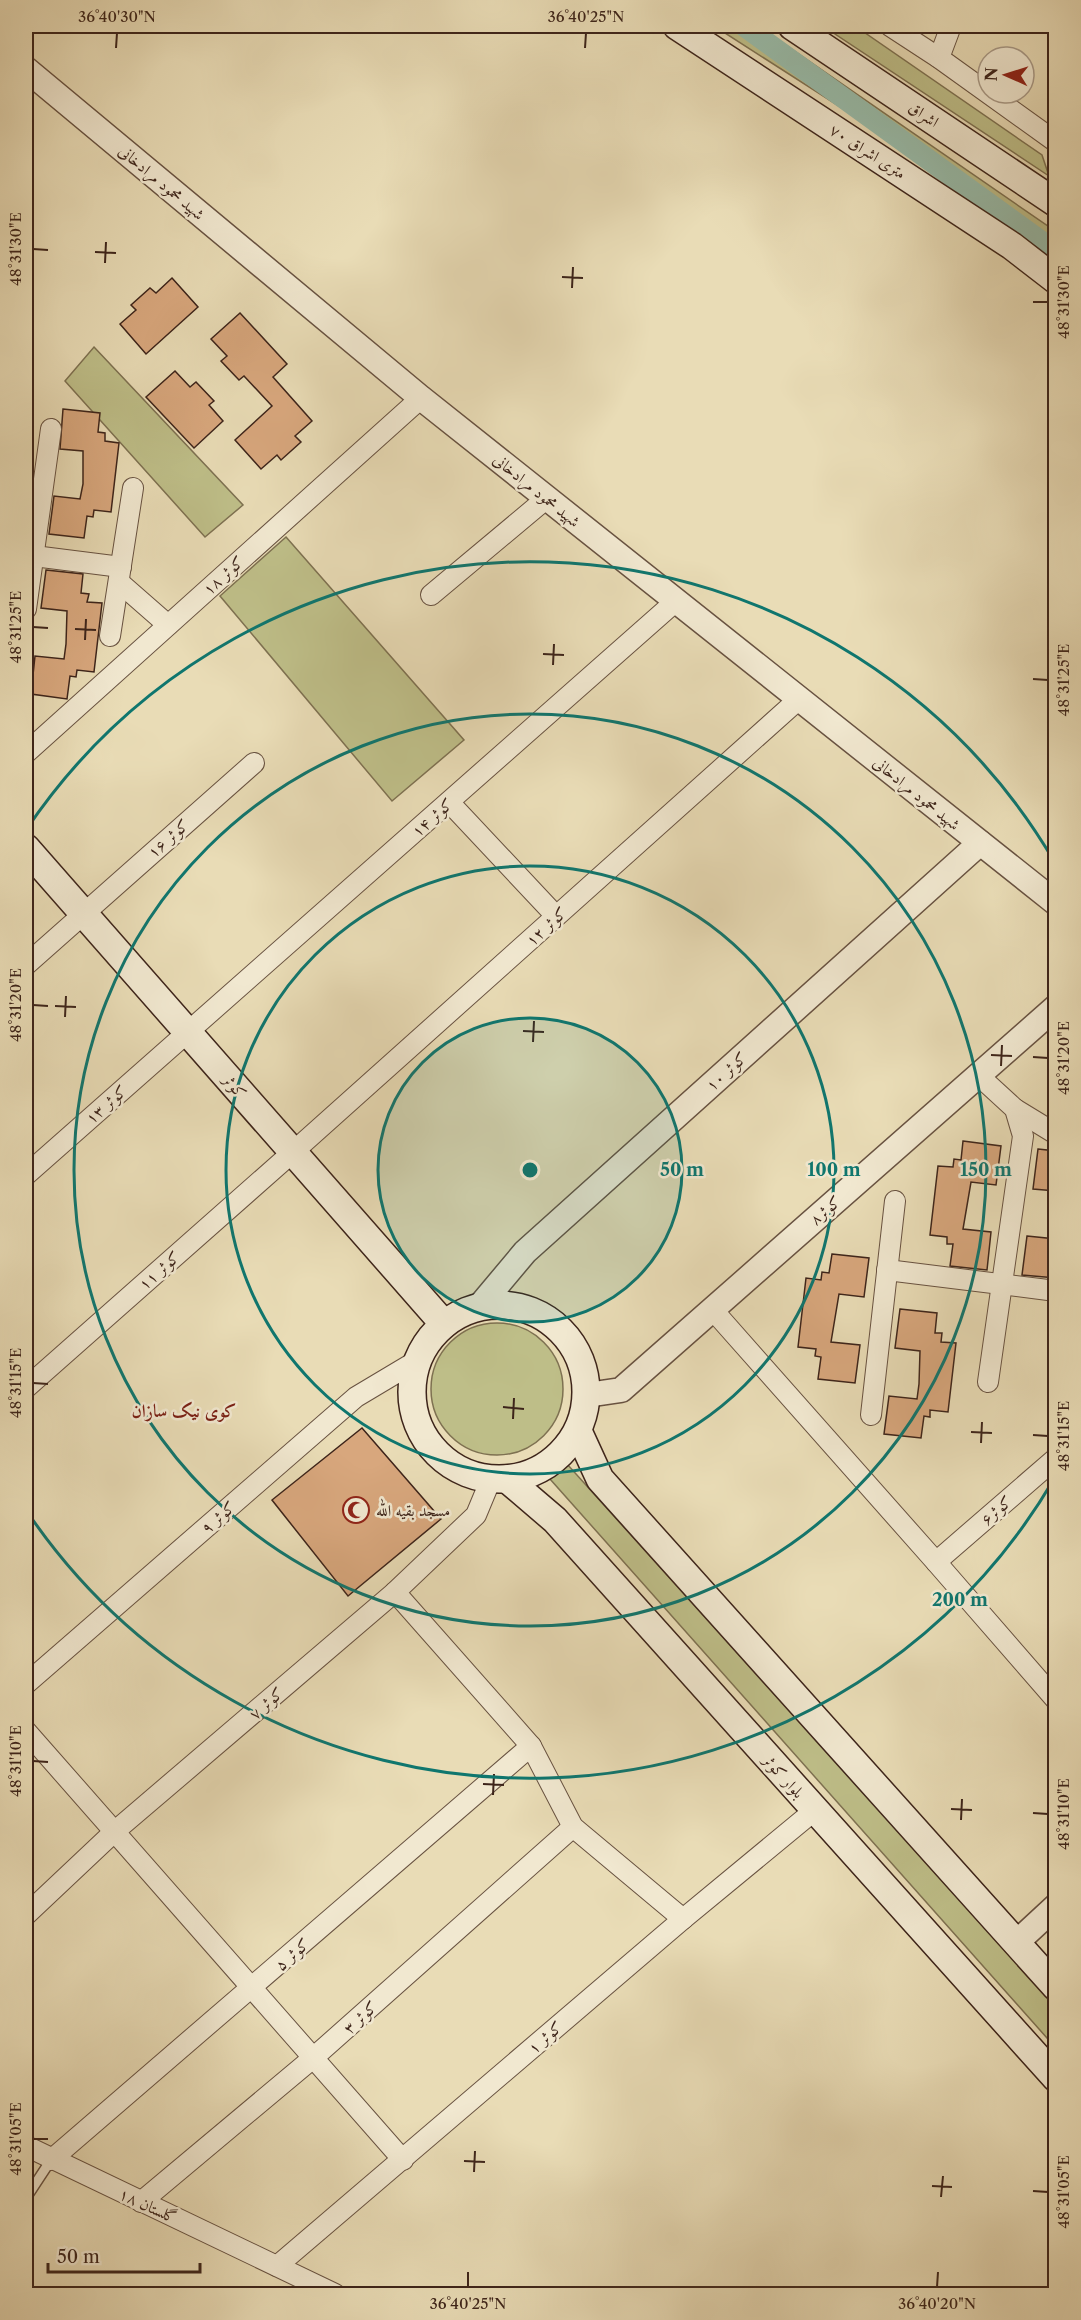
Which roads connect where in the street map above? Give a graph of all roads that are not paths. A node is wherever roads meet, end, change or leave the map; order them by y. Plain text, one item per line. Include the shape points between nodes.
1 (677, 26) edge
2 (792, 26) edge
3 (890, 26) edge
4 (934, 26) edge
5 (951, 26) edge
6 (939, 58) junction
7 (26, 69) edge
8 (1056, 142) edge
9 (1056, 203) edge
10 (1056, 280) edge
11 (421, 398) junction
12 (51, 429) dead end
13 (133, 488) dead end
14 (547, 498) junction
15 (29, 556) edge
16 (120, 575) junction
17 (431, 596) dead end
18 (676, 601) junction
19 (26, 609) edge
20 (168, 625) junction
21 (110, 636) dead end
22 (799, 699) junction
23 (26, 753) edge
24 (254, 763) dead end
25 (448, 802) junction
26 (980, 843) junction
27 (26, 848) edge
28 (1056, 903) edge
29 (83, 913) junction
30 (556, 916) junction
31 (26, 965) edge
32 (1056, 1007) edge
33 (187, 1032) junction
34 (978, 1075) junction
35 (1015, 1109) junction
36 (1056, 1134) edge
37 (293, 1152) junction
38 (26, 1175) edge
39 (895, 1201) dead end
40 (887, 1270) junction
41 (1002, 1285) junction
42 (1056, 1291) edge
43 (480, 1307) junction
44 (712, 1309) junction
45 (444, 1324) junction
46 (418, 1360) junction
47 (988, 1382) dead end
48 (26, 1388) edge
49 (587, 1395) junction
50 (871, 1415) dead end
51 (578, 1431) junction
52 (1056, 1458) edge
53 (499, 1479) junction
54 (936, 1562) junction
55 (395, 1592) junction
56 (26, 1684) edge
57 (1053, 1692) edge
58 (26, 1731) edge
59 (531, 1746) junction
60 (814, 1810) junction
61 (573, 1827) junction
62 (114, 1832) junction
63 (1056, 1906) edge
64 (26, 1915) edge
65 (683, 1919) junction
66 (1016, 1943) junction
67 (252, 1988) junction
68 (1056, 1988) edge
69 (313, 2058) junction
70 (1056, 2078) edge
71 (26, 2146) edge
72 (51, 2160) junction
73 (403, 2160) junction
74 (26, 2198) edge
75 (141, 2202) junction
76 (277, 2266) junction
77 (335, 2295) edge

1 - 10 main road, ۷۰ متری اشراق via 1012,246
2 - 9 main road, اشراق
3 - 6 street
4 - 6 street
5 - 6 street
6 - 8 street
7 - 11 street, شهید محمود مرادخانی
11 - 14 street, شهید محمود مرادخانی
11 - 20 street, کوثر ۱۸
12 - 15 street
13 - 16 street
14 - 17 street
14 - 18 street, شهید محمود مرادخانی
15 - 16 street
15 - 19 street
16 - 20 street
16 - 21 street
18 - 22 street, شهید محمود مرادخانی
18 - 25 street, کوثر ۱۴
20 - 23 street, کوثر ۱۸
22 - 26 street, شهید محمود مرادخانی
22 - 30 street, کوثر ۱۲
24 - 29 street, کوثر ۱۶
25 - 30 street
25 - 33 street, کوثر ۱۴
26 - 28 street, شهید محمود مرادخانی
26 - 43 street, کوثر ۱۰ via 525,1252
27 - 29 main road, کوثر
29 - 31 street, کوثر ۱۶
29 - 33 main road, کوثر
30 - 37 street, کوثر ۱۲
32 - 34 street, کوثر۸
33 - 37 main road, کوثر
33 - 38 street, کوثر ۱۳
34 - 35 street
34 - 44 street, کوثر۸
35 - 36 street
35 - 41 street via 1023,1136
37 - 45 main road, کوثر
37 - 48 street, کوثر ۱۱
39 - 40 street
40 - 41 street
40 - 50 street
41 - 42 street
41 - 47 street
43 - 45 main road
43 - 49 main road via 502,1304 525,1308 563,1332 585,1372
44 - 49 street, کوثر۸ via 621,1390
44 - 54 street
45 - 46 main road
46 - 53 main road via 413,1406 432,1448 449,1464 469,1474
46 - 56 street, کوثر ۹ via 356,1397
49 - 51 main road
51 - 53 main road via 549,1465 529,1475
51 - 66 main road via 600,1479
52 - 54 street, کوثر۶
53 - 55 street, کوثر ۷ via 476,1515
53 - 60 main road, بلوار کوثر via 555,1520
54 - 57 street
55 - 59 street
55 - 62 street, کوثر ۷
58 - 62 street
59 - 61 street
59 - 67 street, کوثر ۵
60 - 65 street, کوثر ۱
60 - 70 main road, بلوار کوثر
61 - 65 street
61 - 69 street, کوثر ۳
62 - 64 street, کوثر ۷
62 - 67 street
63 - 66 street
65 - 73 street, کوثر ۱
66 - 68 main road
67 - 69 street
67 - 72 street, کوثر ۵
69 - 73 street
69 - 75 street, کوثر ۳
71 - 72 street, گلستان ۱۸
72 - 74 lane
72 - 75 street, گلستان ۱۸
73 - 76 street, کوثر ۱
75 - 76 street, گلستان ۱۸
76 - 77 street, گلستان ۱۸

